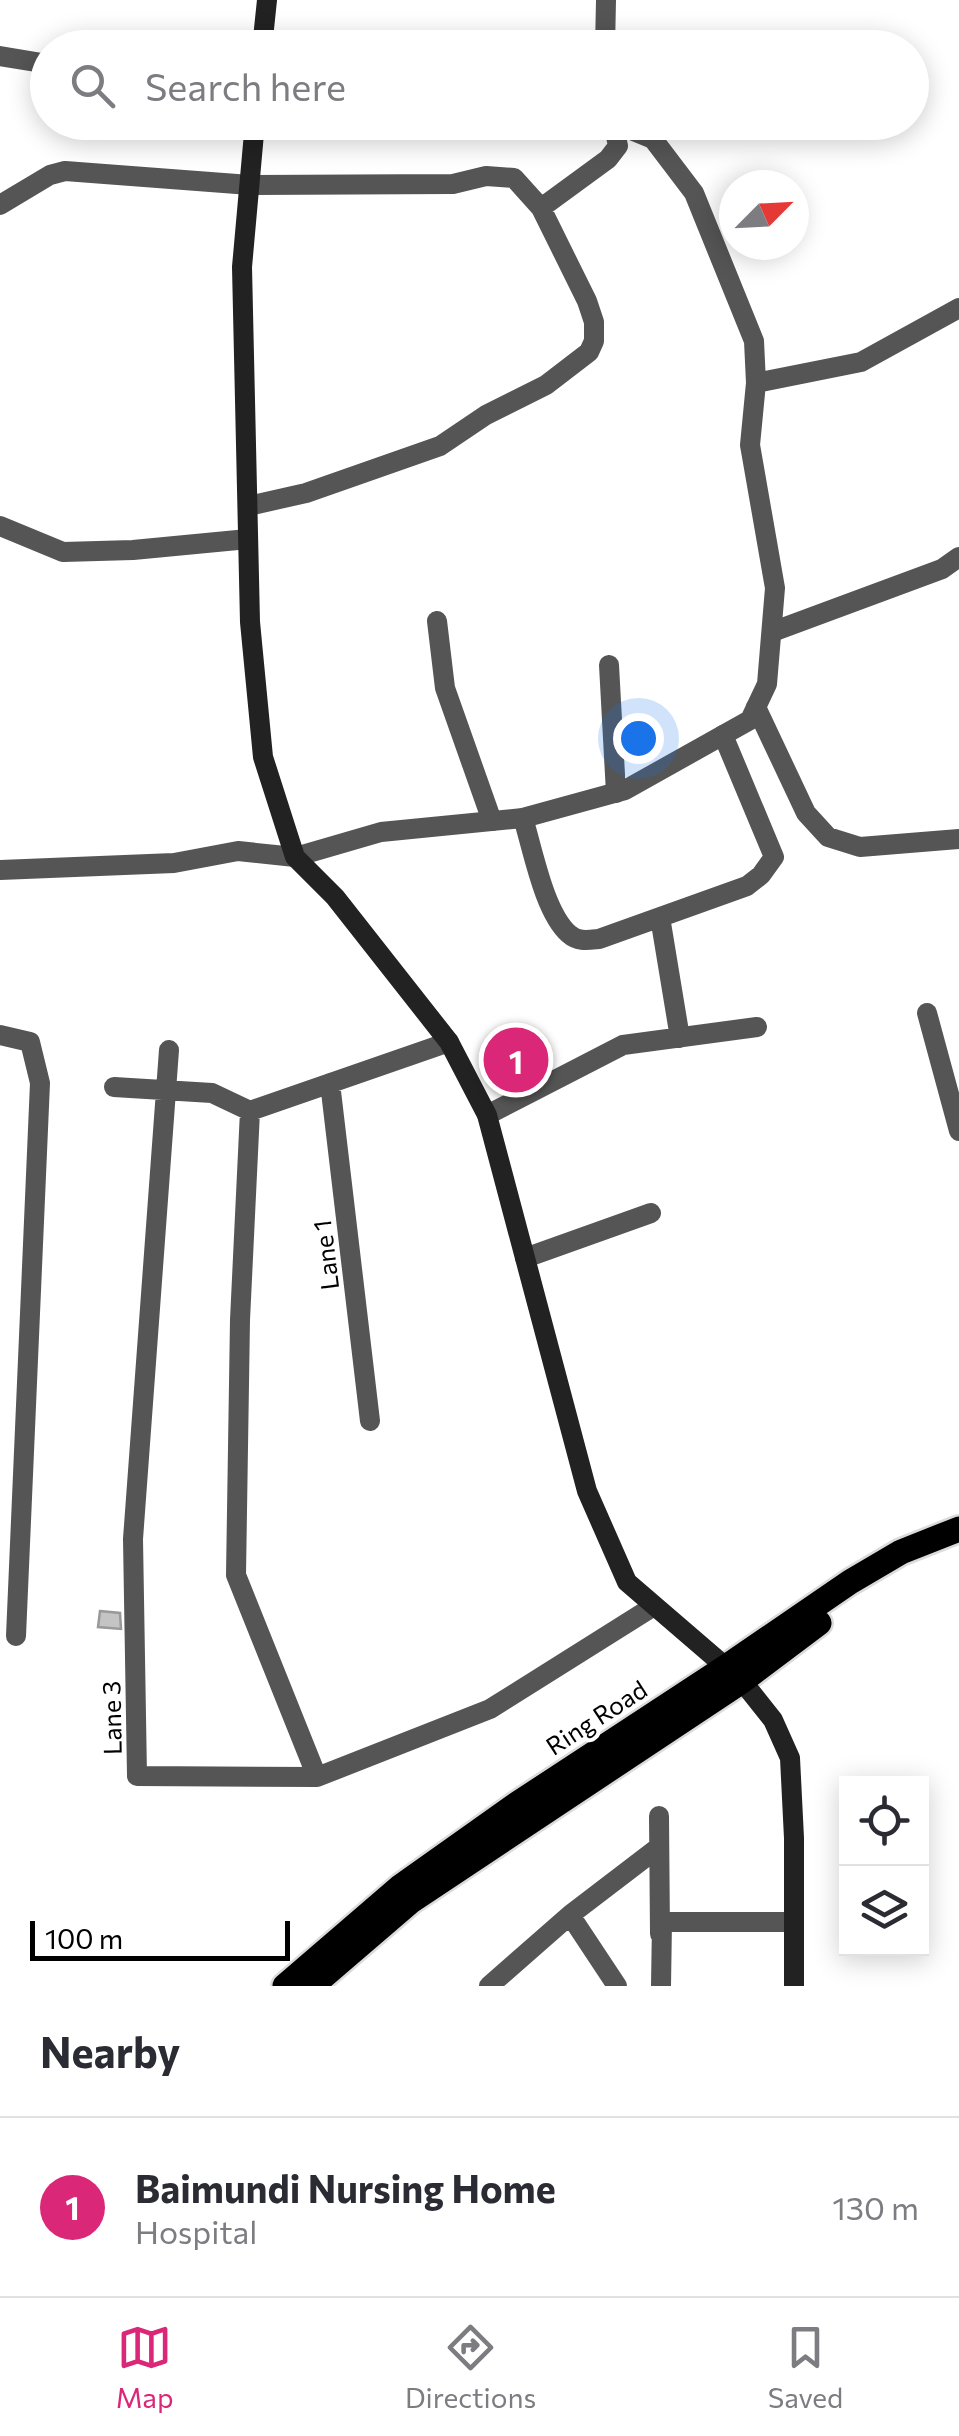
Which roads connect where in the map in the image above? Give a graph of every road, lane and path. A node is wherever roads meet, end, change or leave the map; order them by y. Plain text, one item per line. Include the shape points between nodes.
1 (267, 0) edge
2 (606, 0) edge
3 (264, 30) edge
4 (605, 30) edge
5 (0, 56) edge
6 (30, 61) edge
7 (254, 140) edge
8 (617, 140) edge
9 (654, 140) edge
10 (250, 185) junction
11 (0, 204) edge
12 (542, 208) junction
13 (959, 308) edge
14 (756, 383) junction
15 (248, 506) junction
16 (0, 526) edge
17 (248, 539) junction
18 (959, 558) edge
19 (437, 622) dead end
20 (772, 632) junction
21 (608, 665) dead end
22 (756, 707) junction
23 (723, 735) junction
24 (616, 793) junction
25 (523, 818) junction
26 (492, 822) junction
27 (959, 838) edge
28 (295, 858) junction
29 (0, 870) edge
30 (660, 917) junction
31 (928, 1014) dead end
32 (756, 1028) dead end
33 (0, 1035) edge
34 (680, 1038) junction
35 (449, 1042) junction
36 (169, 1050) dead end
37 (330, 1083) junction
38 (114, 1087) dead end
39 (167, 1090) junction
40 (250, 1111) junction
41 (487, 1114) junction
42 (959, 1131) edge
43 (650, 1213) dead end
44 (525, 1258) junction
45 (370, 1421) dead end
46 (959, 1529) edge
47 (959, 1547) edge
48 (654, 1606) junction
49 (16, 1636) dead end
50 (734, 1674) junction
51 (317, 1777) junction
52 (659, 1816) dead end
53 (659, 1848) junction
54 (570, 1915) junction
55 (794, 1922) junction
56 (286, 1986) edge
57 (312, 1986) edge
58 (490, 1986) edge
59 (617, 1986) edge
60 (660, 1986) edge
61 (794, 1986) edge

1 - 3 main road
2 - 4 street
5 - 6 street
7 - 10 main road
8 - 12 street via 608,160
9 - 14 street via 694,193 754,341
10 - 11 street via 65,171
10 - 12 street via 514,178
10 - 15 main road via 242,268
12 - 15 street via 588,301 594,322 588,352 546,385 440,446
13 - 14 street via 862,362
14 - 20 street via 750,445 776,588
15 - 17 main road
16 - 17 street via 63,552
17 - 28 main road via 263,757
18 - 20 street
19 - 26 street via 446,688
20 - 22 street via 767,684
21 - 24 street
22 - 23 street via 750,720
22 - 27 street via 806,814 828,837 860,848
23 - 24 street
23 - 30 street via 774,857 747,886
24 - 25 street
25 - 26 street
25 - 30 street via 547,898 567,933 580,941 599,939
26 - 28 street via 381,832
28 - 29 street via 238,851 174,864
28 - 35 main road via 335,897
30 - 34 street
31 - 42 street
32 - 34 street
33 - 49 street via 30,1042 40,1082
34 - 41 street via 623,1045
35 - 37 street
35 - 41 main road
36 - 39 street
37 - 40 street
37 - 45 street, Lane 1
38 - 39 street
39 - 40 street via 212,1093
39 - 51 street, Lane 3 via 133,1539 137,1776
40 - 51 street via 236,1575
41 - 44 main road
43 - 44 street
44 - 48 main road via 587,1491 627,1582
46 - 50 main road, Ring Road via 900,1552 850,1582
47 - 50 main road, Ring Road via 856,1594
48 - 50 main road
48 - 51 street via 490,1709
50 - 55 main road via 773,1720 790,1758
50 - 56 main road, Ring Road via 517,1804 400,1887
50 - 57 main road via 411,1901
52 - 53 street
53 - 54 street
53 - 60 street
54 - 58 street
54 - 59 street
55 - 60 street via 662,1922
55 - 61 main road

